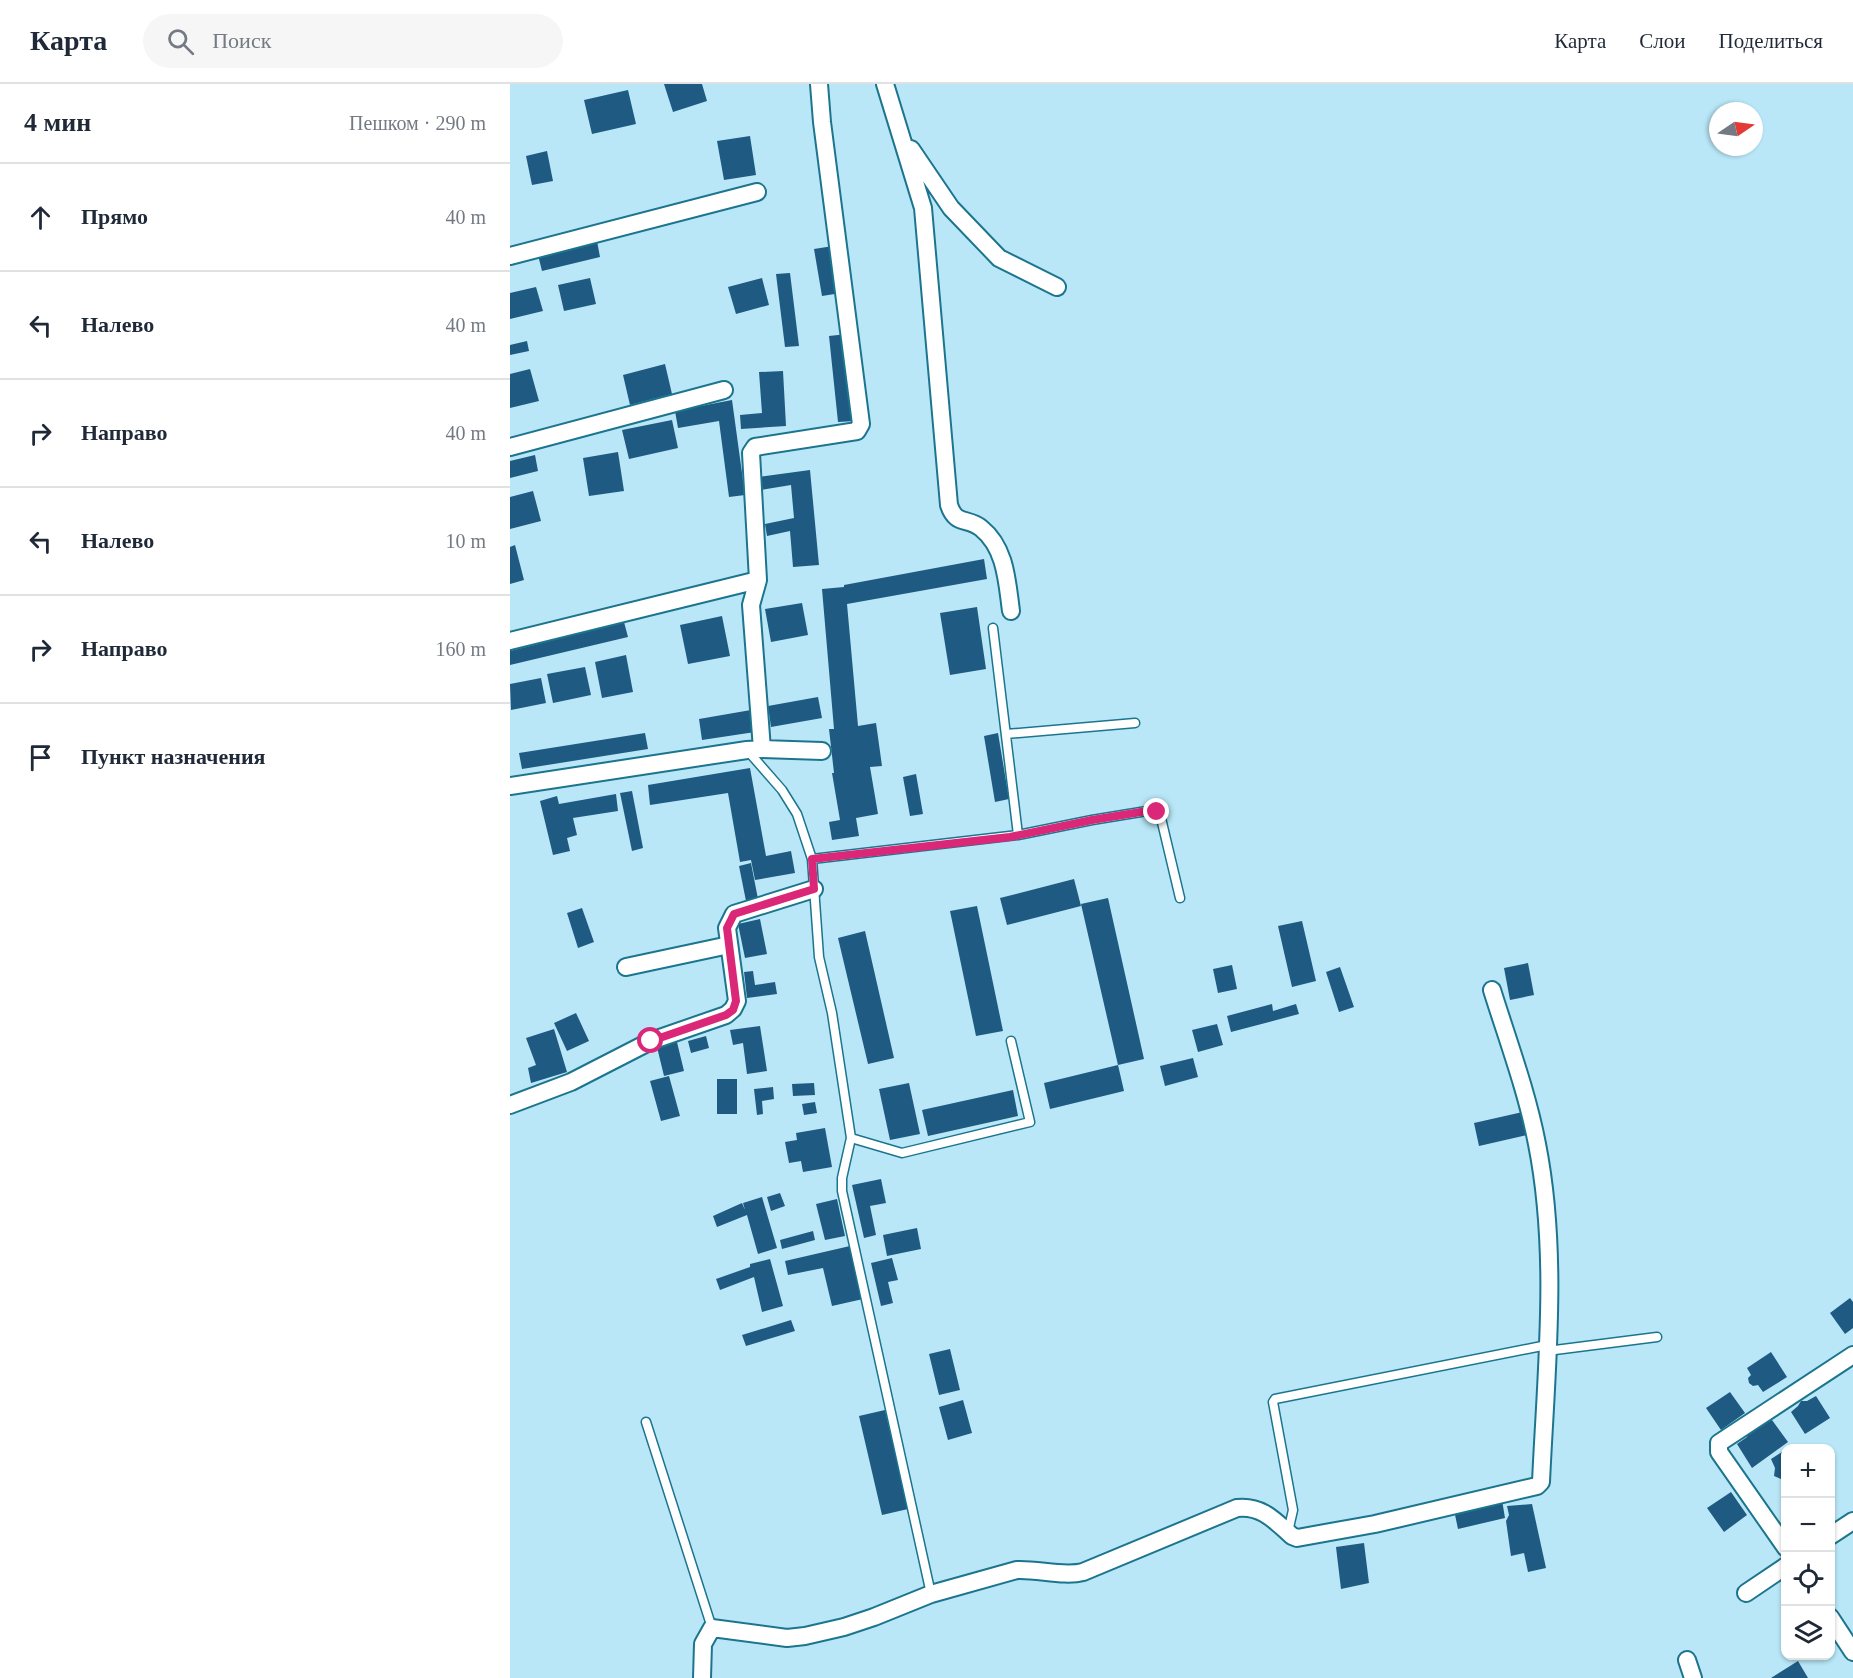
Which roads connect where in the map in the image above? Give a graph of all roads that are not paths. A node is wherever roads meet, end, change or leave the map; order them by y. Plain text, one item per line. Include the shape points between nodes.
1 (819, 84) edge
2 (885, 84) edge
3 (901, 133) junction
4 (757, 192) dead end
5 (510, 256) edge
6 (1057, 287) dead end
7 (724, 390) dead end
8 (510, 447) edge
9 (758, 580) junction
10 (1011, 611) dead end
11 (993, 628) dead end
12 (510, 641) edge
13 (1135, 723) dead end
14 (1006, 734) junction
15 (754, 749) junction
16 (822, 751) dead end
17 (510, 786) edge
18 (1018, 836) junction
19 (812, 859) junction
20 (814, 889) junction
21 (1180, 898) dead end
22 (729, 945) junction
23 (626, 968) dead end
24 (1492, 990) dead end
25 (1011, 1041) dead end
26 (510, 1105) edge
27 (851, 1138) junction
28 (1657, 1337) dead end
29 (1547, 1348) junction
30 (1853, 1355) edge
31 (646, 1422) dead end
32 (1853, 1521) edge
33 (1288, 1532) junction
34 (1835, 1533) edge
35 (1781, 1542) edge
36 (1781, 1569) edge
37 (1746, 1593) dead end
38 (931, 1594) junction
39 (1835, 1625) edge
40 (712, 1628) junction
41 (1853, 1652) edge
42 (1687, 1660) dead end
43 (702, 1678) edge
44 (1693, 1678) edge

1 - 9 street via 861,424 857,431 752,449
2 - 3 street
3 - 6 street via 951,208 999,258
3 - 10 street via 923,208 949,505 958,520 982,529 997,547
4 - 5 street
7 - 8 street
9 - 12 street
9 - 15 street via 752,605
11 - 14 lane
13 - 14 lane
14 - 18 lane
15 - 16 street
15 - 17 street
15 - 19 lane via 797,814
18 - 19 lane
18 - 21 lane via 1153,810 1160,814
19 - 20 lane
20 - 22 street via 734,914 727,928
20 - 27 lane via 819,957 832,1013
22 - 23 street
22 - 26 street via 736,1001 733,1010 651,1041 571,1082
24 - 29 street via 1537,1144 1548,1259
25 - 27 lane via 1030,1122 902,1153
27 - 38 lane via 842,1191
28 - 29 lane
29 - 33 street via 1541,1482 1537,1486 1305,1537 1297,1538
29 - 33 lane via 1275,1399 1293,1510
30 - 35 street via 1719,1443 1719,1452
31 - 40 lane
32 - 34 street
33 - 38 street via 1265,1512 1246,1507 1083,1572 1017,1570
36 - 37 street
38 - 40 street via 874,1617 805,1636 787,1638
39 - 41 street
40 - 43 street via 703,1644
42 - 44 street

